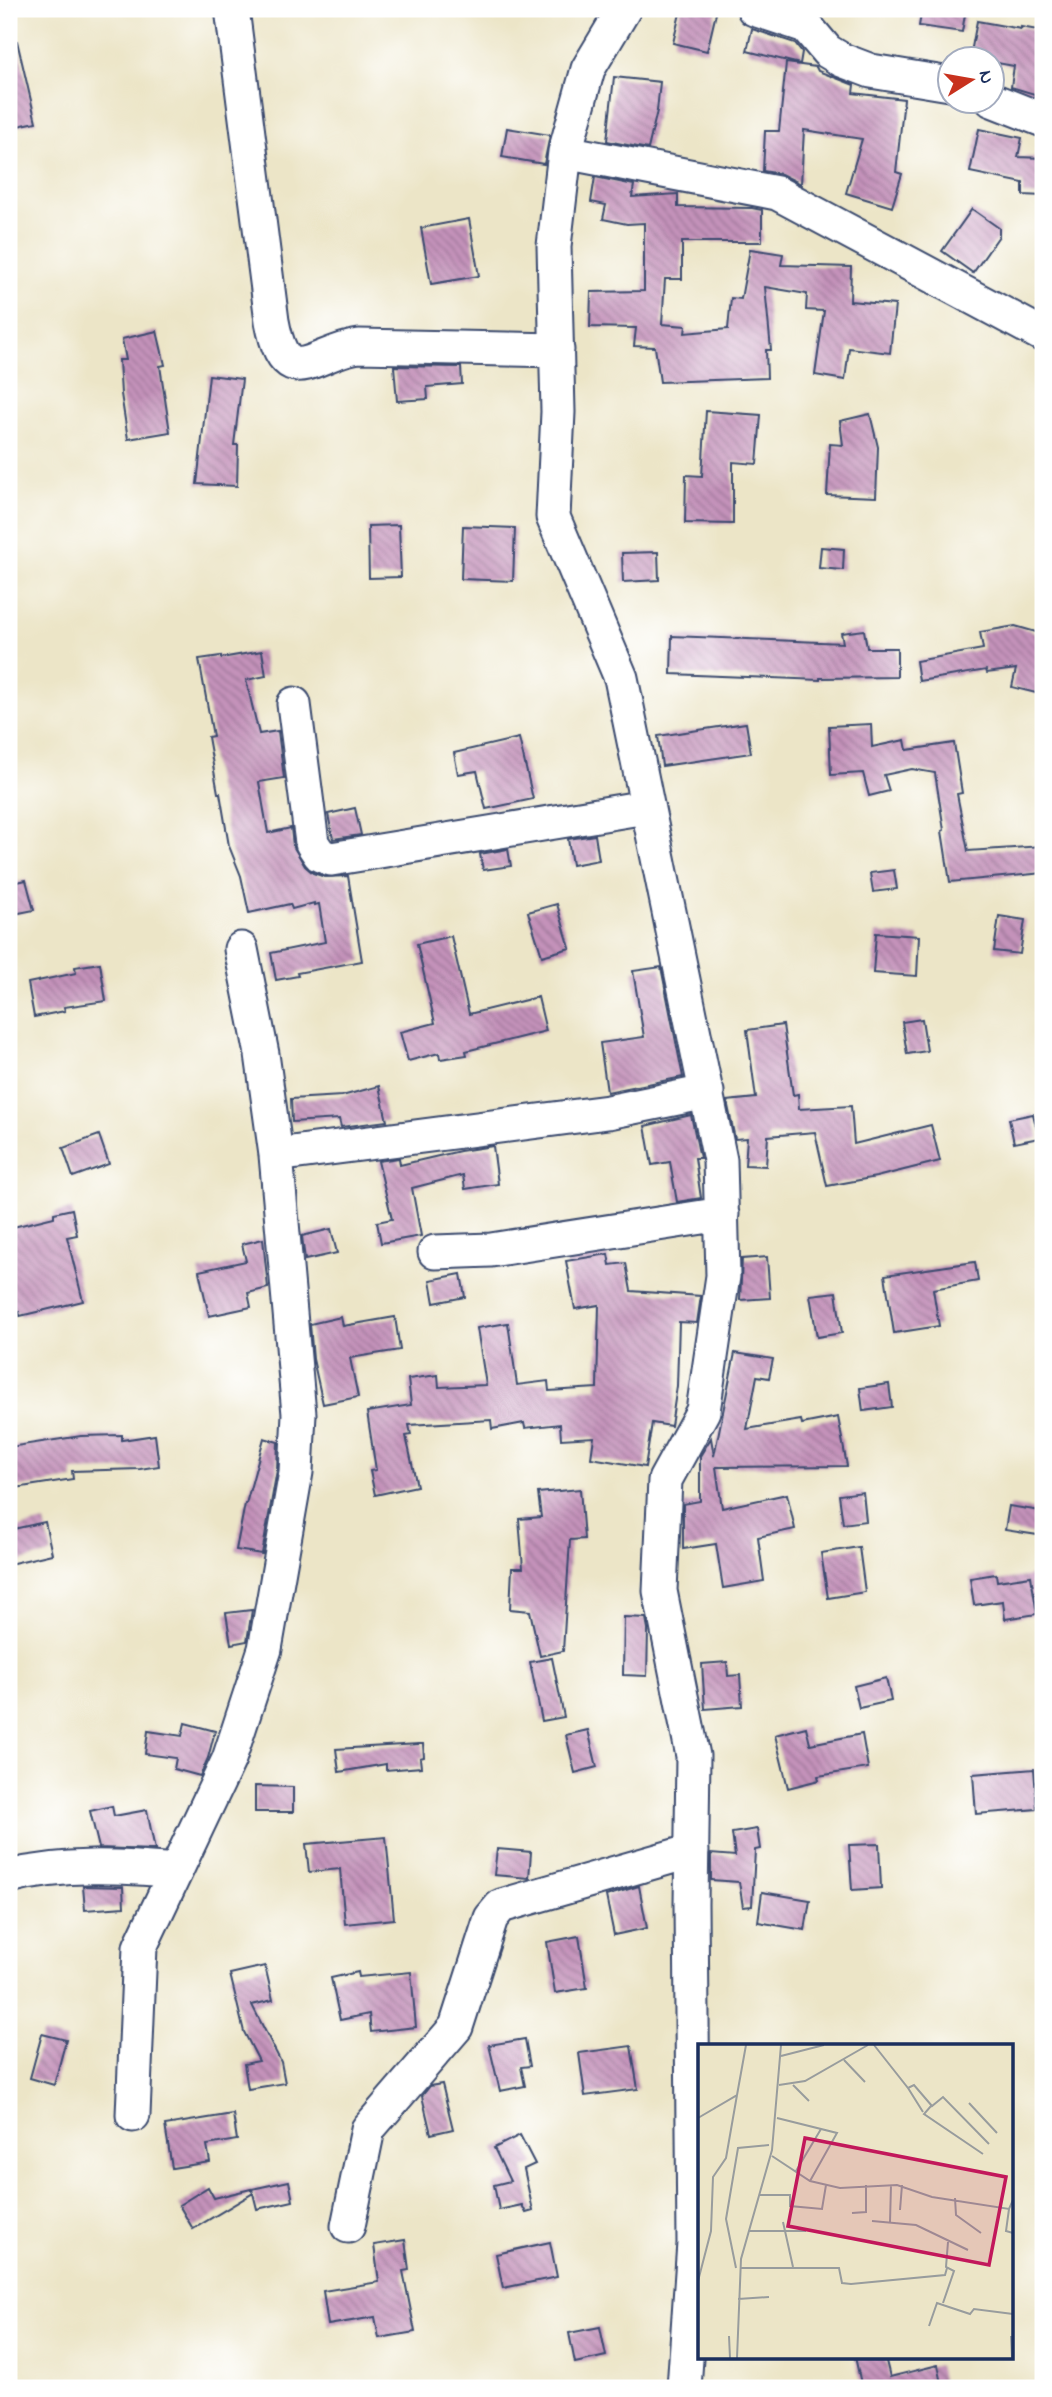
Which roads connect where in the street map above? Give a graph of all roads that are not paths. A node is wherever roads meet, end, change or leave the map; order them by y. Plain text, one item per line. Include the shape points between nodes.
1 (232, 9) edge
2 (624, 9) edge
3 (754, 9) edge
4 (936, 82) edge
5 (1006, 105) edge
6 (1043, 120) edge
7 (565, 152) junction
8 (1043, 335) edge
9 (557, 350) junction
10 (294, 704) dead end
11 (646, 807) junction
12 (241, 949) dead end
13 (707, 1092) junction
14 (276, 1156) junction
15 (722, 1214) junction
16 (435, 1252) dead end
17 (692, 1851) junction
18 (176, 1871) junction
19 (9, 1877) edge
20 (133, 2115) dead end
21 (348, 2226) dead end
22 (684, 2388) edge

1 - 9 street via 272,321 277,348 289,361 311,364 359,346
2 - 7 street via 588,69
3 - 4 street via 806,26 827,51 842,60 871,71
5 - 6 street
7 - 8 street via 777,193
7 - 9 street via 554,246
9 - 11 street via 553,516 621,678
10 - 11 street via 312,844 320,855 331,859
11 - 13 street
12 - 14 street
13 - 14 street via 608,1112
13 - 15 street via 720,1160
14 - 18 street via 299,1414 296,1472 265,1649 229,1759
15 - 16 street via 491,1250
15 - 17 street via 723,1276 703,1411 665,1480 660,1591 692,1756
17 - 21 street via 501,1906 491,1918 456,2027 368,2129
17 - 22 street via 694,2244
18 - 19 street via 73,1867
18 - 20 street via 140,1947

